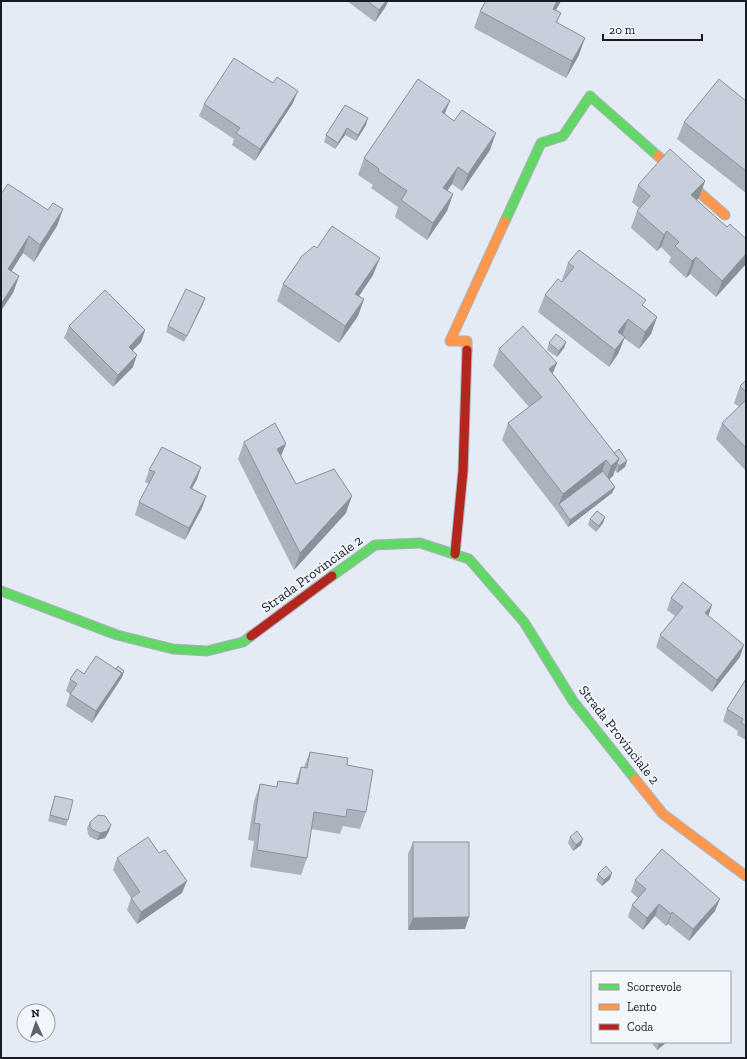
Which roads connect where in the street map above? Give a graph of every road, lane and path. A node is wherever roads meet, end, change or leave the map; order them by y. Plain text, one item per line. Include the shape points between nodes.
1 (725, 215) dead end
2 (455, 554) junction
3 (1, 591) edge
4 (746, 876) edge

1 - 2 street via 590,96 563,136 541,143 450,341 467,341 463,471
2 - 3 street, Strada Provinciale 2 via 420,542 375,545 243,642 207,651 173,649 117,636
2 - 4 street, Strada Provinciale 2 via 469,559 524,622 573,701 663,814

